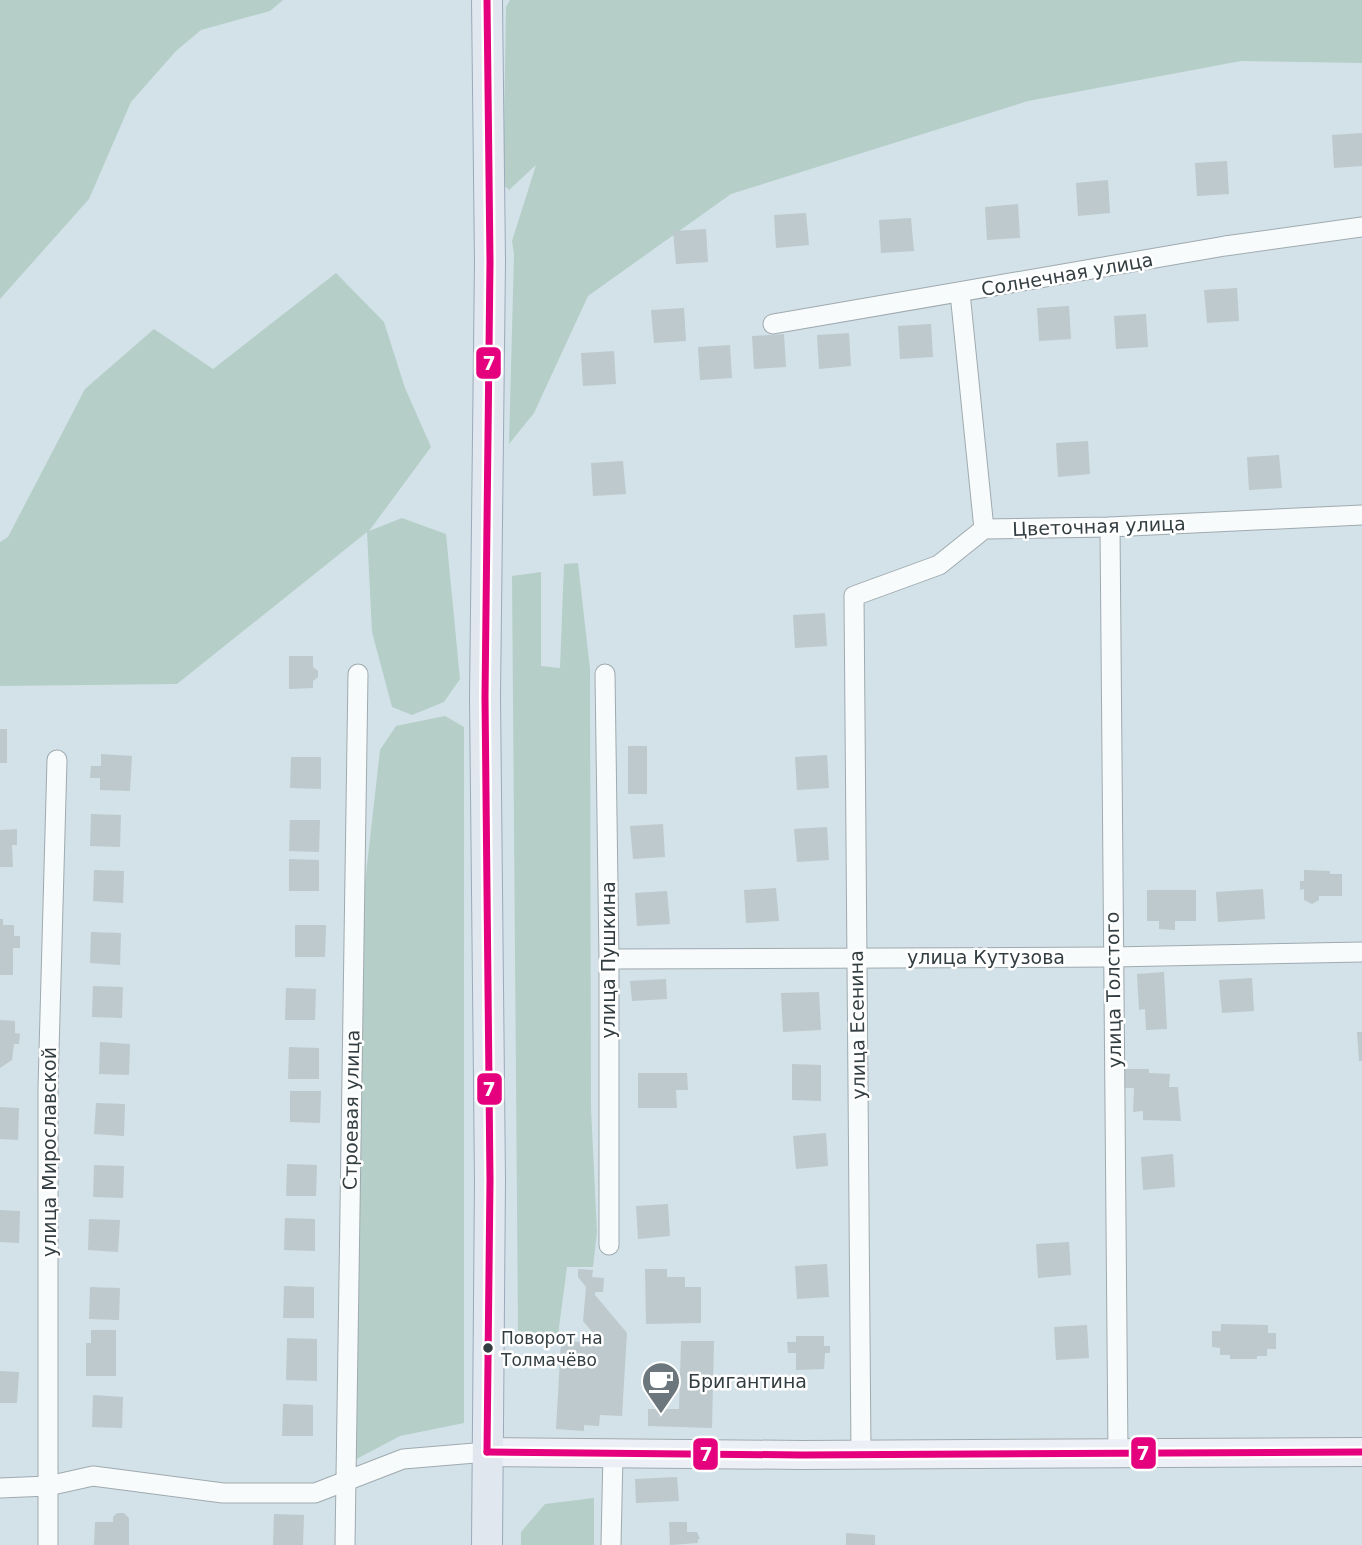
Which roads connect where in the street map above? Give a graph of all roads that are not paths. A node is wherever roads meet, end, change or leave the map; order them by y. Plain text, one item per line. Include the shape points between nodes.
1 (487, 0) edge
2 (1362, 227) edge
3 (960, 293) junction
4 (774, 324) dead end
5 (1362, 515) edge
6 (1110, 527) junction
7 (984, 529) junction
8 (854, 596) joint
9 (358, 674) dead end
10 (605, 674) dead end
11 (57, 760) dead end
12 (1362, 952) edge
13 (856, 957) junction
14 (1113, 957) junction
15 (609, 959) junction
16 (609, 1245) dead end
17 (487, 1452) junction
18 (1362, 1452) edge
19 (1118, 1453) junction
20 (612, 1454) junction
21 (861, 1454) junction
22 (345, 1481) junction
23 (48, 1486) junction
24 (0, 1488) edge
25 (48, 1545) edge
26 (345, 1545) edge
27 (487, 1545) edge
28 (611, 1545) edge

1 - 17 main road
2 - 3 street, Солнечная улица
3 - 4 street, Солнечная улица
3 - 7 street
5 - 6 street, Цветочная улица
6 - 7 street, Цветочная улица
6 - 14 street, улица Толстого
7 - 8 street, Цветочная улица via 939,565
8 - 13 street, улица Есенина
9 - 22 street, Строевая улица
10 - 15 street, улица Пушкина
11 - 23 street, улица Мирославской via 48,1088
12 - 14 street, улица Кутузова
13 - 14 street, улица Кутузова
13 - 15 street, улица Кутузова
13 - 21 street, улица Есенина
14 - 19 street, улица Толстого
15 - 16 street, улица Пушкина
17 - 20 street
17 - 22 street via 403,1459
17 - 27 main road
18 - 19 street
19 - 21 street
20 - 21 street
20 - 28 street
22 - 23 street via 315,1493 223,1493 93,1476
22 - 26 street, Строевая улица
23 - 24 street
23 - 25 street, улица Мирославской

